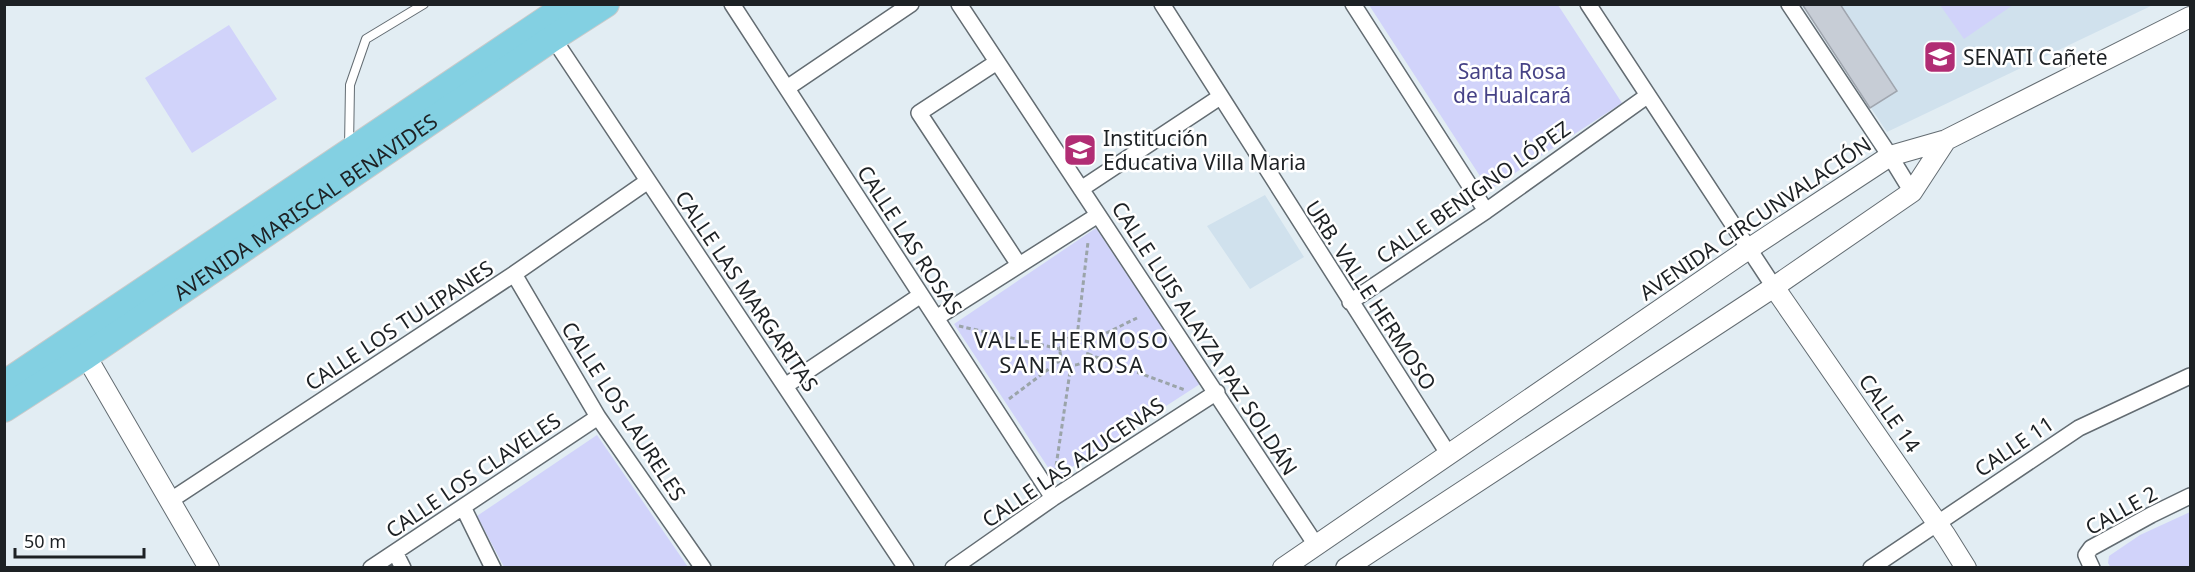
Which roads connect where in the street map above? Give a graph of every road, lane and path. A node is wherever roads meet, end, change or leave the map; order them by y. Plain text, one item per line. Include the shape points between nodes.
1 (424, 4) edge
2 (606, 4) edge
3 (732, 4) edge
4 (911, 4) edge
5 (959, 4) edge
6 (1162, 4) edge
7 (1353, 4) edge
8 (1588, 4) edge
9 (1789, 4) edge
10 (569, 5) edge
11 (2190, 17) edge
12 (553, 38) junction
13 (997, 62) junction
14 (787, 88) junction
15 (1647, 96) junction
16 (1220, 97) junction
17 (1946, 140) junction
18 (349, 153) junction
19 (1890, 156) junction
20 (648, 181) junction
21 (1081, 189) junction
22 (1912, 192) junction
23 (1486, 211) junction
24 (1098, 214) junction
25 (1088, 242) dead end
26 (1749, 248) junction
27 (1019, 265) junction
28 (514, 274) junction
29 (1774, 287) junction
30 (921, 295) junction
31 (1350, 302) junction
32 (936, 318) junction
33 (1137, 318) dead end
34 (959, 326) dead end
35 (1077, 338) junction
36 (1086, 344) junction
37 (81, 346) junction
38 (1060, 349) junction
39 (1088, 354) junction
40 (1062, 359) junction
41 (1071, 365) junction
42 (2190, 376) edge
43 (4, 384) edge
44 (785, 386) junction
45 (1185, 390) dead end
46 (1216, 392) junction
47 (1007, 401) dead end
48 (4, 409) edge
49 (598, 417) junction
50 (1449, 455) junction
51 (1054, 476) dead end
52 (2190, 496) edge
53 (1053, 498) junction
54 (171, 500) junction
55 (463, 507) junction
56 (1937, 524) junction
57 (1316, 545) junction
58 (395, 552) junction
59 (1293, 565) edge
60 (209, 567) edge
61 (371, 567) edge
62 (403, 567) edge
63 (494, 567) edge
64 (703, 567) edge
65 (906, 567) edge
66 (953, 567) edge
67 (1346, 567) edge
68 (1871, 567) edge
69 (1966, 567) edge
70 (2092, 567) edge

1 - 18 lane via 366,39 350,85
2 - 12 highway, AVENIDA MARISCAL BENAVIDES
3 - 14 street, CALLE LAS ROSAS
4 - 14 street
5 - 13 street, CALLE LUIS ALAYZA PAZ SOLDÁN
6 - 16 street, URB. VALLE HERMOSO
7 - 23 street
8 - 15 street
9 - 19 street
10 - 18 highway, AVENIDA MARISCAL BENAVIDES
11 - 17 street, AVENIDA CIRCUNVALACIÓN
12 - 20 street, CALLE LAS MARGARITAS
12 - 37 highway, AVENIDA MARISCAL BENAVIDES
13 - 21 street, CALLE LUIS ALAYZA PAZ SOLDÁN
13 - 27 street via 919,113
14 - 30 street, CALLE LAS ROSAS
15 - 23 street, CALLE BENIGNO LÓPEZ
15 - 26 street
16 - 21 street
16 - 31 street, URB. VALLE HERMOSO
17 - 19 street, AVENIDA CIRCUNVALACIÓN
17 - 22 street
18 - 37 highway, AVENIDA MARISCAL BENAVIDES
19 - 22 street
19 - 26 street, AVENIDA CIRCUNVALACIÓN
20 - 28 street, CALLE LOS TULIPANES
20 - 44 street, CALLE LAS MARGARITAS
21 - 24 street, CALLE LUIS ALAYZA PAZ SOLDÁN
22 - 29 street
23 - 31 street, CALLE BENIGNO LÓPEZ
24 - 27 street
24 - 46 street, CALLE LUIS ALAYZA PAZ SOLDÁN
25 - 35 path
26 - 29 street
26 - 50 street, AVENIDA CIRCUNVALACIÓN
27 - 32 street
28 - 49 street, CALLE LOS LAURELES
28 - 54 street, CALLE LOS TULIPANES
29 - 56 street, CALLE 14
29 - 67 street
30 - 32 street, CALLE LAS ROSAS
30 - 44 street
31 - 50 street, URB. VALLE HERMOSO
32 - 53 street, CALLE LAS ROSAS
33 - 36 path
34 - 38 path
35 - 36 path
35 - 38 path via 1066,339
36 - 39 path
37 - 43 highway, AVENIDA MARISCAL BENAVIDES
37 - 48 highway, AVENIDA MARISCAL BENAVIDES
37 - 54 street
38 - 40 path
39 - 41 path via 1082,363
39 - 45 path
40 - 41 path
40 - 47 path
41 - 51 path
42 - 56 street, CALLE 11 via 2079,428
44 - 65 street, CALLE LAS MARGARITAS
46 - 53 street, CALLE LAS AZUCENAS
46 - 57 street, CALLE LUIS ALAYZA PAZ SOLDÁN
49 - 55 street, CALLE LOS CLAVELES
49 - 64 street, CALLE LOS LAURELES
50 - 57 street, AVENIDA CIRCUNVALACIÓN
52 - 70 street, CALLE 2 via 2091,548 2086,555
53 - 66 street, CALLE LAS AZUCENAS
54 - 60 street
55 - 58 street, CALLE LOS CLAVELES
55 - 63 street
56 - 68 street, CALLE 11
56 - 69 street, CALLE 14
57 - 59 street, AVENIDA CIRCUNVALACIÓN
58 - 61 street, CALLE LOS CLAVELES
58 - 62 street

